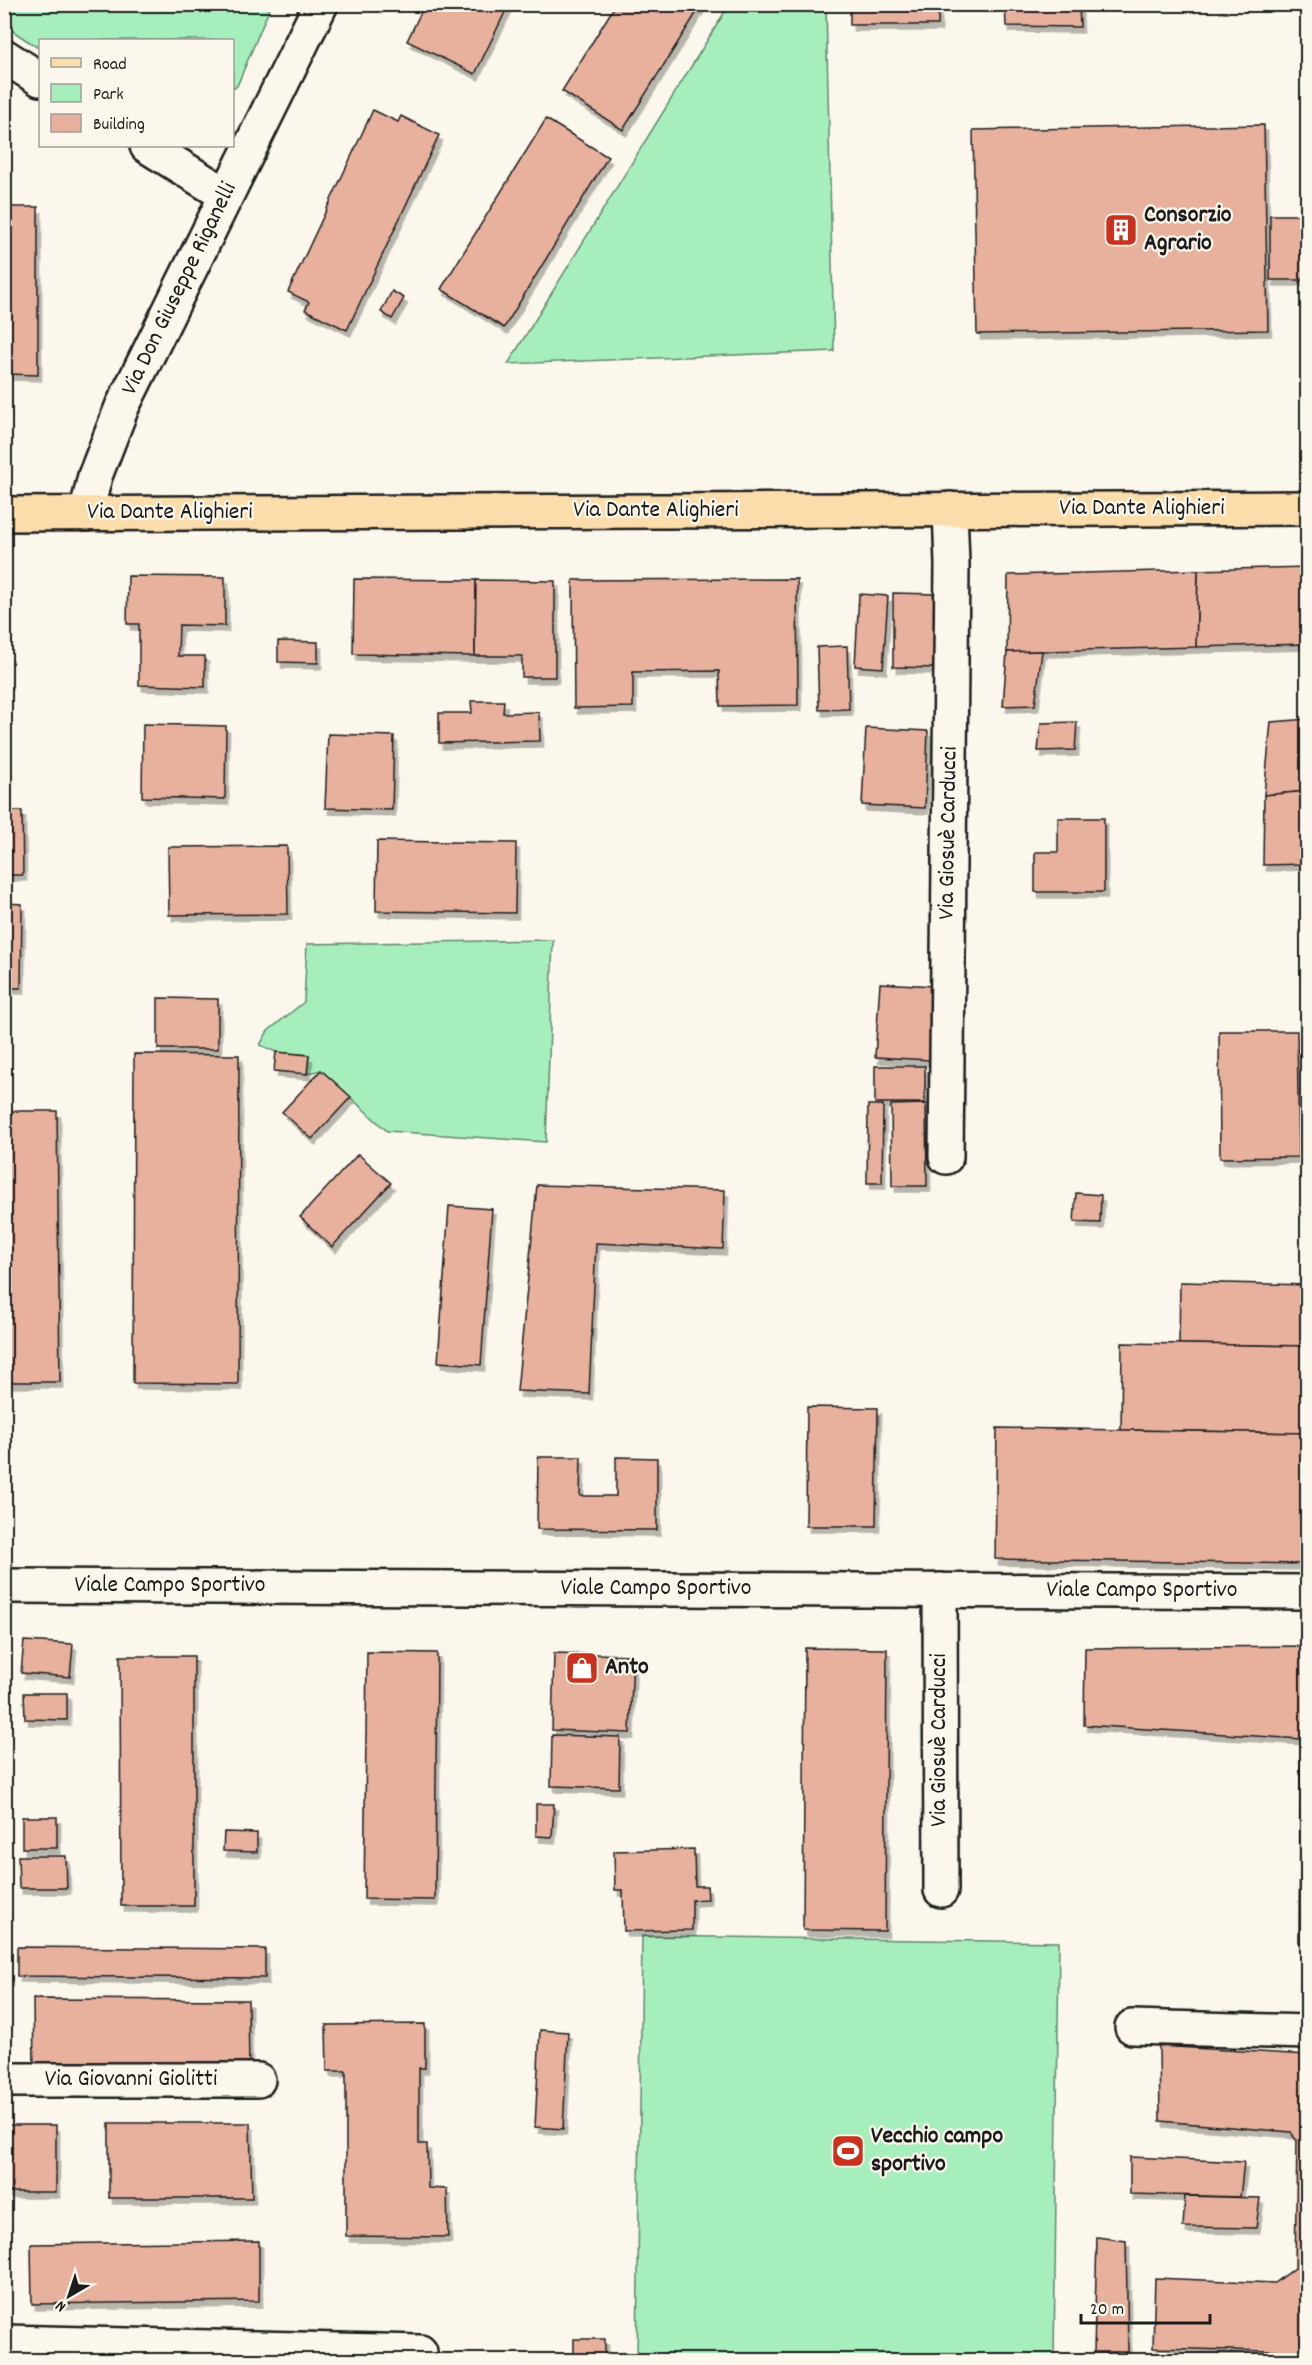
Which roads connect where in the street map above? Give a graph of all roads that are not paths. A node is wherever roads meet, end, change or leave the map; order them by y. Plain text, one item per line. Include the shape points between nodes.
1 (321, 4) edge
2 (4, 56) edge
3 (39, 78) edge
4 (149, 147) edge
5 (226, 195) junction
6 (1308, 508) edge
7 (950, 510) junction
8 (4, 514) edge
9 (86, 514) junction
10 (946, 1157) dead end
11 (4, 1586) edge
12 (940, 1590) junction
13 (1308, 1592) edge
14 (941, 1890) dead end
15 (1132, 2027) dead end
16 (1308, 2032) edge
17 (4, 2079) edge
18 (258, 2080) dead end
19 (4, 2342) edge
20 (420, 2361) edge

1 - 5 street, Via Don Giuseppe Riganelli
2 - 3 street
4 - 5 street
5 - 9 street, Via Don Giuseppe Riganelli via 122,407 94,476
6 - 7 main road, Via Dante Alighieri
7 - 9 main road, Via Dante Alighieri
7 - 10 street, Via Giosuè Carducci
8 - 9 main road, Via Dante Alighieri
11 - 12 street, Viale Campo Sportivo
12 - 13 street, Viale Campo Sportivo
12 - 14 street, Via Giosuè Carducci
15 - 16 street
17 - 18 street, Via Giovanni Giolitti
19 - 20 street via 420,2352

